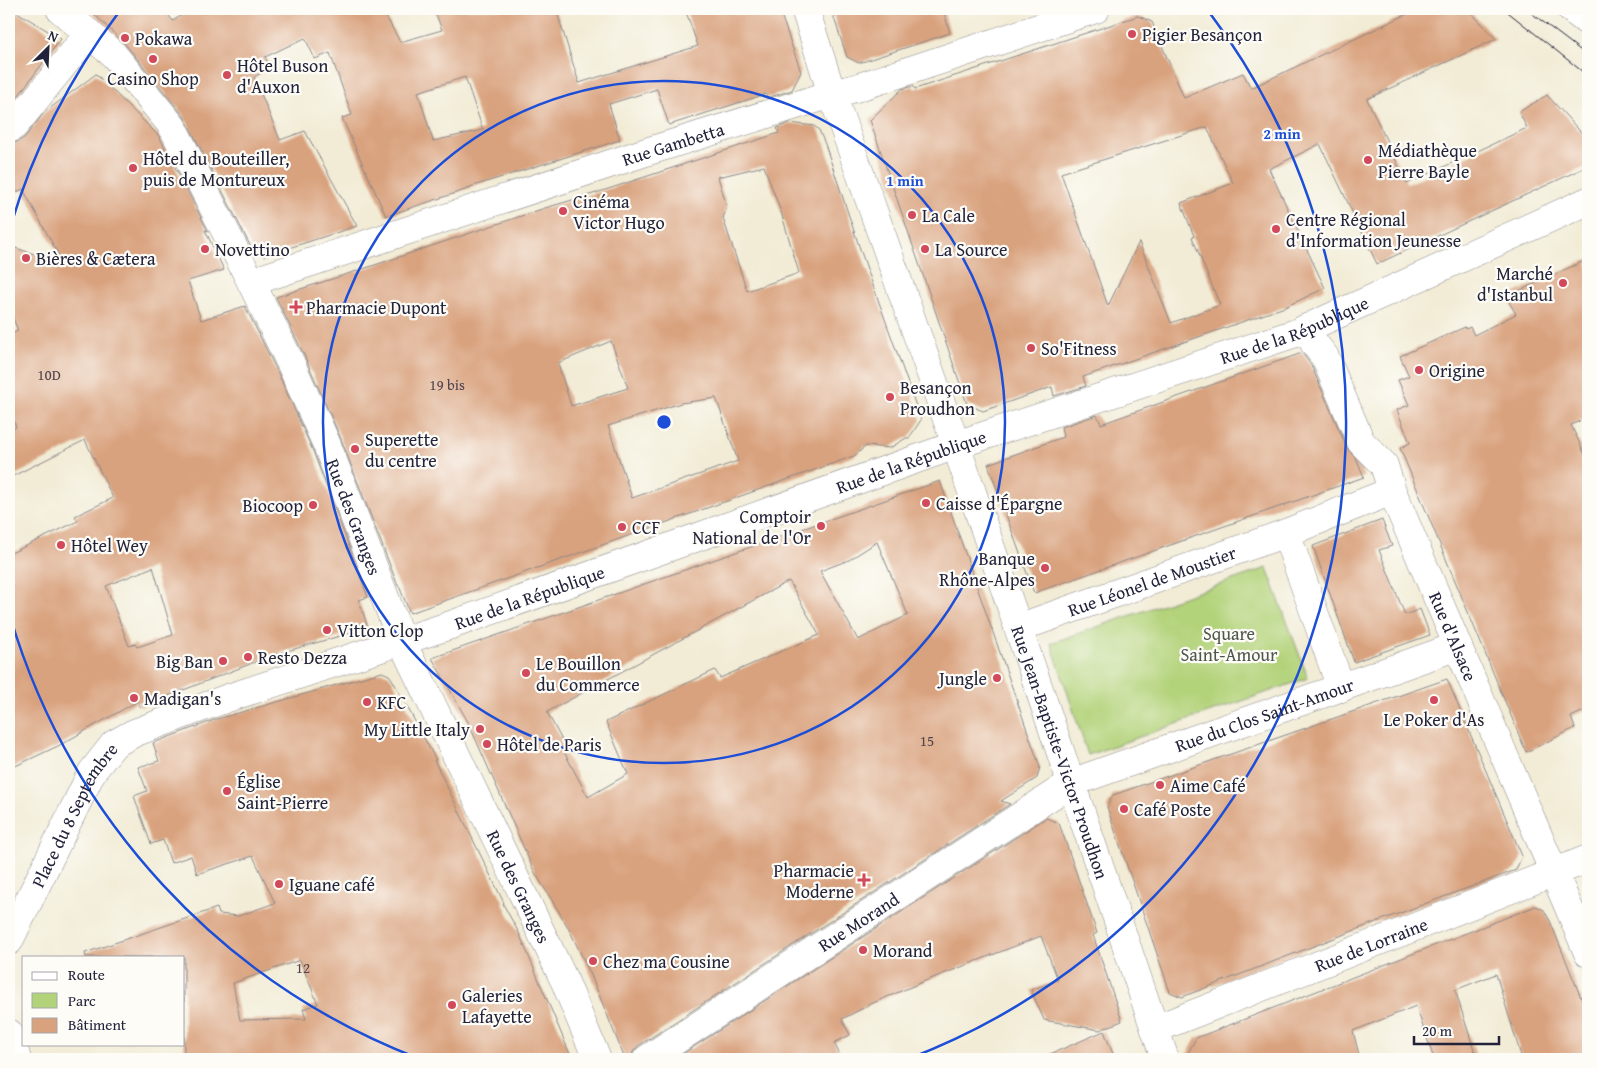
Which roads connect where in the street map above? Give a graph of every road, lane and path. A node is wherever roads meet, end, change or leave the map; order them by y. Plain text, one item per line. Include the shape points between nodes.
1 (60, 9) edge
2 (805, 9) edge
3 (1096, 9) edge
4 (1571, 9) edge
5 (1588, 22) edge
6 (88, 33) junction
7 (832, 94) junction
8 (9, 129) edge
9 (1588, 201) edge
10 (252, 282) junction
11 (1306, 328) junction
12 (956, 445) junction
13 (1392, 491) junction
14 (1286, 533) junction
15 (1018, 628) junction
16 (402, 642) junction
17 (1458, 646) junction
18 (1341, 688) junction
19 (225, 699) joint
20 (1071, 783) junction
21 (1588, 860) edge
22 (1554, 874) junction
23 (9, 941) edge
24 (1588, 953) edge
25 (1155, 1029) junction
26 (9, 1033) edge
27 (17, 1059) edge
28 (597, 1059) edge
29 (647, 1059) edge
30 (1165, 1059) edge

1 - 6 street, Rue des Granges
2 - 7 street, Rue Jean-Baptiste-Victor Proudhon
3 - 7 street, Rue Gambetta
4 - 5 street
6 - 8 street
6 - 10 street, Rue des Granges via 114,55 172,126
7 - 10 street, Rue Gambetta
7 - 12 street, Rue Jean-Baptiste-Victor Proudhon
9 - 11 street, Rue de la République
10 - 16 street, Rue des Granges via 327,445
11 - 12 street, Rue de la République
11 - 13 street, Rue d'Alsace via 1325,357 1361,442 1384,466
12 - 15 street, Rue Jean-Baptiste-Victor Proudhon
12 - 16 street, Rue de la République
13 - 14 street, Rue Léonel de Moustier
13 - 17 street, Rue d'Alsace
14 - 15 street, Rue Léonel de Moustier
14 - 18 street
15 - 20 street, Rue Jean-Baptiste-Victor Proudhon
16 - 19 street, Rue de la République
16 - 28 street, Rue des Granges via 553,956
17 - 18 street, Rue du Clos Saint-Amour
17 - 22 street, Rue d'Alsace
18 - 20 street, Rue du Clos Saint-Amour
19 - 23 street, Place du 8 Septembre via 134,733 114,744 92,772
20 - 25 street, Rue Jean-Baptiste-Victor Proudhon
20 - 29 street, Rue Morand
21 - 22 street, Rue de Lorraine
22 - 24 street, Rue d'Alsace
22 - 25 street, Rue de Lorraine
25 - 30 street, Rue Jean-Baptiste-Victor Proudhon
26 - 27 street

